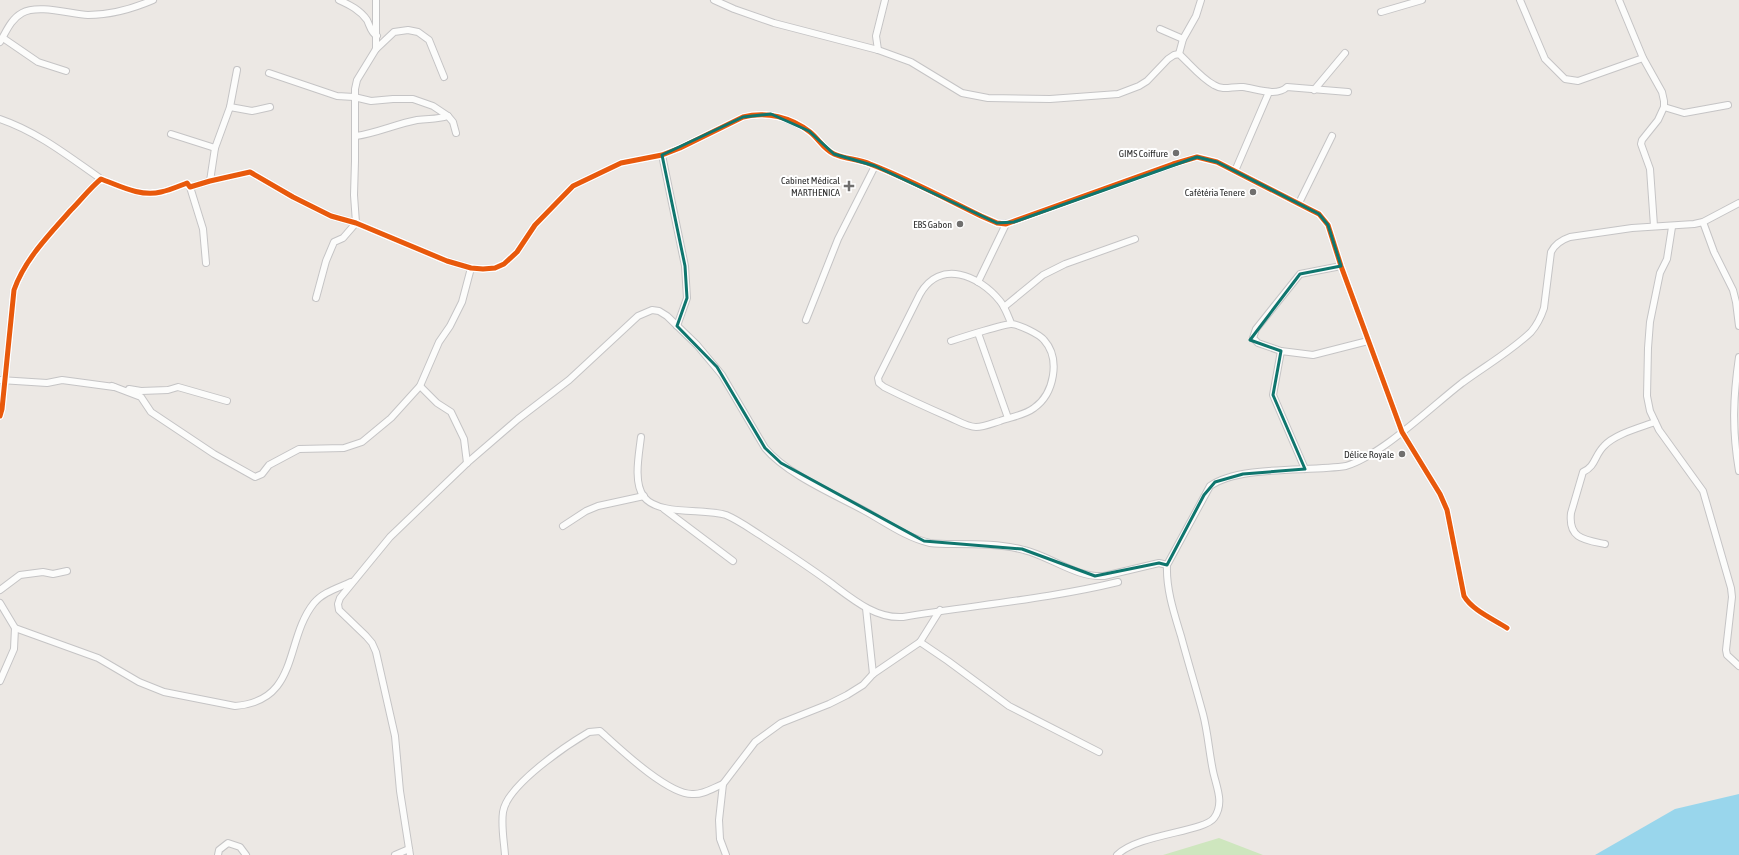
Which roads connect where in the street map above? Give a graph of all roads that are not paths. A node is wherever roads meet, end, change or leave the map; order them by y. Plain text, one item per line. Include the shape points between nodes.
1 (154, 0) edge
2 (339, 0) edge
3 (376, 0) edge
4 (714, 0) edge
5 (886, 0) edge
6 (1201, 0) edge
7 (1422, 0) edge
8 (1520, 0) edge
9 (1619, 0) edge
10 (1381, 12) dead end
11 (1160, 29) dead end
12 (376, 36) junction
13 (385, 39) junction
14 (1183, 39) junction
15 (1, 40) edge
16 (376, 49) junction
17 (878, 50) junction
18 (1345, 53) dead end
19 (1179, 54) junction
20 (1643, 58) junction
21 (237, 70) dead end
22 (66, 71) dead end
23 (269, 73) dead end
24 (444, 77) dead end
25 (1314, 90) junction
26 (1270, 92) junction
27 (1348, 92) dead end
28 (354, 97) junction
29 (1728, 105) dead end
30 (230, 107) junction
31 (270, 107) dead end
32 (1664, 107) junction
33 (448, 116) junction
34 (0, 119) edge
35 (456, 133) dead end
36 (171, 134) dead end
37 (356, 136) junction
38 (1332, 136) dead end
39 (215, 148) junction
40 (662, 155) junction
41 (875, 166) junction
42 (1235, 171) junction
43 (101, 179) junction
44 (210, 181) junction
45 (190, 187) junction
46 (1299, 203) junction
47 (1739, 203) edge
48 (1703, 222) junction
49 (356, 223) junction
50 (1006, 224) junction
51 (1654, 226) junction
52 (1672, 227) junction
53 (1135, 239) dead end
54 (206, 263) dead end
55 (1341, 266) junction
56 (471, 268) junction
57 (978, 282) junction
58 (316, 298) dead end
59 (1738, 302) edge
60 (1004, 307) junction
61 (806, 320) dead end
62 (1011, 323) junction
63 (677, 326) junction
64 (1739, 326) edge
65 (978, 333) junction
66 (951, 341) dead end
67 (1368, 341) junction
68 (1281, 351) junction
69 (1739, 357) edge
70 (1738, 376) edge
71 (2, 380) edge
72 (112, 386) junction
73 (420, 386) junction
74 (227, 401) dead end
75 (0, 416) edge
76 (1008, 418) junction
77 (1654, 422) junction
78 (1402, 432) junction
79 (641, 438) dead end
80 (467, 463) junction
81 (1305, 469) junction
82 (1739, 471) edge
83 (644, 496) junction
84 (664, 508) junction
85 (564, 526) dead end
86 (1606, 544) dead end
87 (733, 561) dead end
88 (1167, 565) junction
89 (67, 571) dead end
90 (352, 582) junction
91 (1118, 582) dead end
92 (0, 590) edge
93 (0, 604) edge
94 (866, 608) junction
95 (940, 610) junction
96 (15, 628) junction
97 (1507, 628) dead end
98 (920, 642) junction
99 (1739, 666) edge
100 (873, 674) junction
101 (0, 681) edge
102 (1099, 752) dead end
103 (723, 784) junction
104 (409, 852) edge
105 (218, 855) edge
106 (246, 855) edge
107 (395, 855) edge
108 (505, 855) edge
109 (726, 855) edge
110 (1117, 855) edge

1 - 15 street via 109,14 27,11 16,18
2 - 12 street via 354,7 368,22
3 - 12 street
4 - 17 street via 774,23
5 - 17 street via 876,36
6 - 14 street via 1196,16
7 - 10 street
8 - 20 street via 1545,59 1565,78 1578,81
9 - 20 street
11 - 14 street
12 - 13 street
12 - 16 street
13 - 16 street
13 - 24 street via 394,32 404,30 424,35 429,40
14 - 19 street
15 - 22 street via 38,62
16 - 28 street via 357,80
17 - 19 street via 921,67 962,93 988,98 1027,99 1067,99 1118,94 1147,82 1168,59
18 - 25 street
19 - 26 street via 1205,79 1223,89 1243,88
20 - 32 street via 1662,92
21 - 30 street
23 - 28 street via 320,92
25 - 26 street via 1286,87 1284,90
25 - 27 street
26 - 42 street
28 - 33 street via 371,101 413,99 433,106
28 - 37 street
29 - 32 street via 1684,113
30 - 31 street via 252,111
30 - 39 street
32 - 51 street via 1641,144 1650,169
33 - 35 street
33 - 37 street via 436,120 417,120
34 - 43 street via 48,141
36 - 39 street
37 - 49 street
38 - 46 street
39 - 44 street
40 - 41 street via 743,117 771,114 810,131 834,154
40 - 56 street via 621,163 573,186 535,225 517,252 504,264 495,268
40 - 63 street via 685,266 687,298
41 - 50 street via 981,216
41 - 61 street via 841,232
42 - 46 street
42 - 50 street via 1207,159 1189,159
43 - 45 street via 138,193 160,192 188,183
43 - 71 street via 42,243 18,279 14,290
44 - 45 street
44 - 49 street via 250,172 331,216
45 - 54 street via 203,229
46 - 55 street via 1319,214 1328,225
47 - 48 street
48 - 52 street
48 - 59 street
49 - 56 street via 447,262
49 - 58 street via 343,238 334,242
50 - 57 street
51 - 52 street
51 - 78 street via 1570,237 1557,244 1549,260 1544,308 1540,320 1532,331
52 - 77 street via 1667,259 1660,273 1652,308 1648,348 1647,396
53 - 60 street via 1065,264 1043,275
55 - 67 street
55 - 68 street via 1300,274 1256,330 1254,341
56 - 73 street via 462,302 439,342
57 - 60 street
57 - 76 street via 957,273 942,275 930,281 920,294 879,380 884,387 967,425 976,427
59 - 64 street
60 - 62 street
62 - 65 street
62 - 76 street via 1036,333 1044,340 1052,356 1053,374 1048,391 1035,408
63 - 80 street via 659,311 652,310 638,316 569,380
63 - 88 street via 716,367 772,456 794,472 903,532 930,543 1022,549 1095,576 1159,563
65 - 66 street
65 - 76 street
67 - 68 street via 1313,355
67 - 78 street
68 - 81 street via 1273,395
69 - 70 street
70 - 82 street via 1733,421
71 - 72 street via 47,383 62,380
71 - 75 street
72 - 73 street via 140,397 151,412 214,454 255,477 262,474 269,464 299,449 344,448 362,442 391,418
72 - 74 street via 141,391 178,387
73 - 80 street via 437,403 451,412 464,439
77 - 86 street via 1624,433 1604,446 1590,469 1582,472 1571,513 1572,530 1585,540
77 - 99 street via 1703,491 1731,588 1727,655
78 - 81 street via 1355,463
78 - 97 street via 1447,510 1466,601
79 - 83 street via 638,467 639,486
80 - 90 street via 390,538
81 - 88 street via 1243,474 1215,482 1204,495
83 - 84 street
83 - 85 street via 598,506
84 - 87 street
84 - 94 street via 710,511 727,516 795,557
88 - 110 street via 1166,574 1173,611 1204,717 1218,787 1218,810 1214,819 1205,824 1151,837 1124,849
89 - 92 street via 20,575
90 - 96 street via 323,594 314,602 276,689 262,699 244,706 164,692 139,682 98,658
90 - 104 street via 340,598 339,610 366,636 376,652 395,736
91 - 95 street via 1046,596
93 - 96 street
94 - 95 street via 896,617
94 - 100 street
95 - 98 street
96 - 101 street via 14,649
98 - 100 street
98 - 102 street via 1009,706
100 - 103 street via 848,695 782,723 763,735 750,747
103 - 108 street via 694,795 677,791 600,731 589,732 521,781 510,796 503,812
103 - 109 street via 719,820 720,839
104 - 107 street
105 - 106 street via 219,850 228,843 240,847

